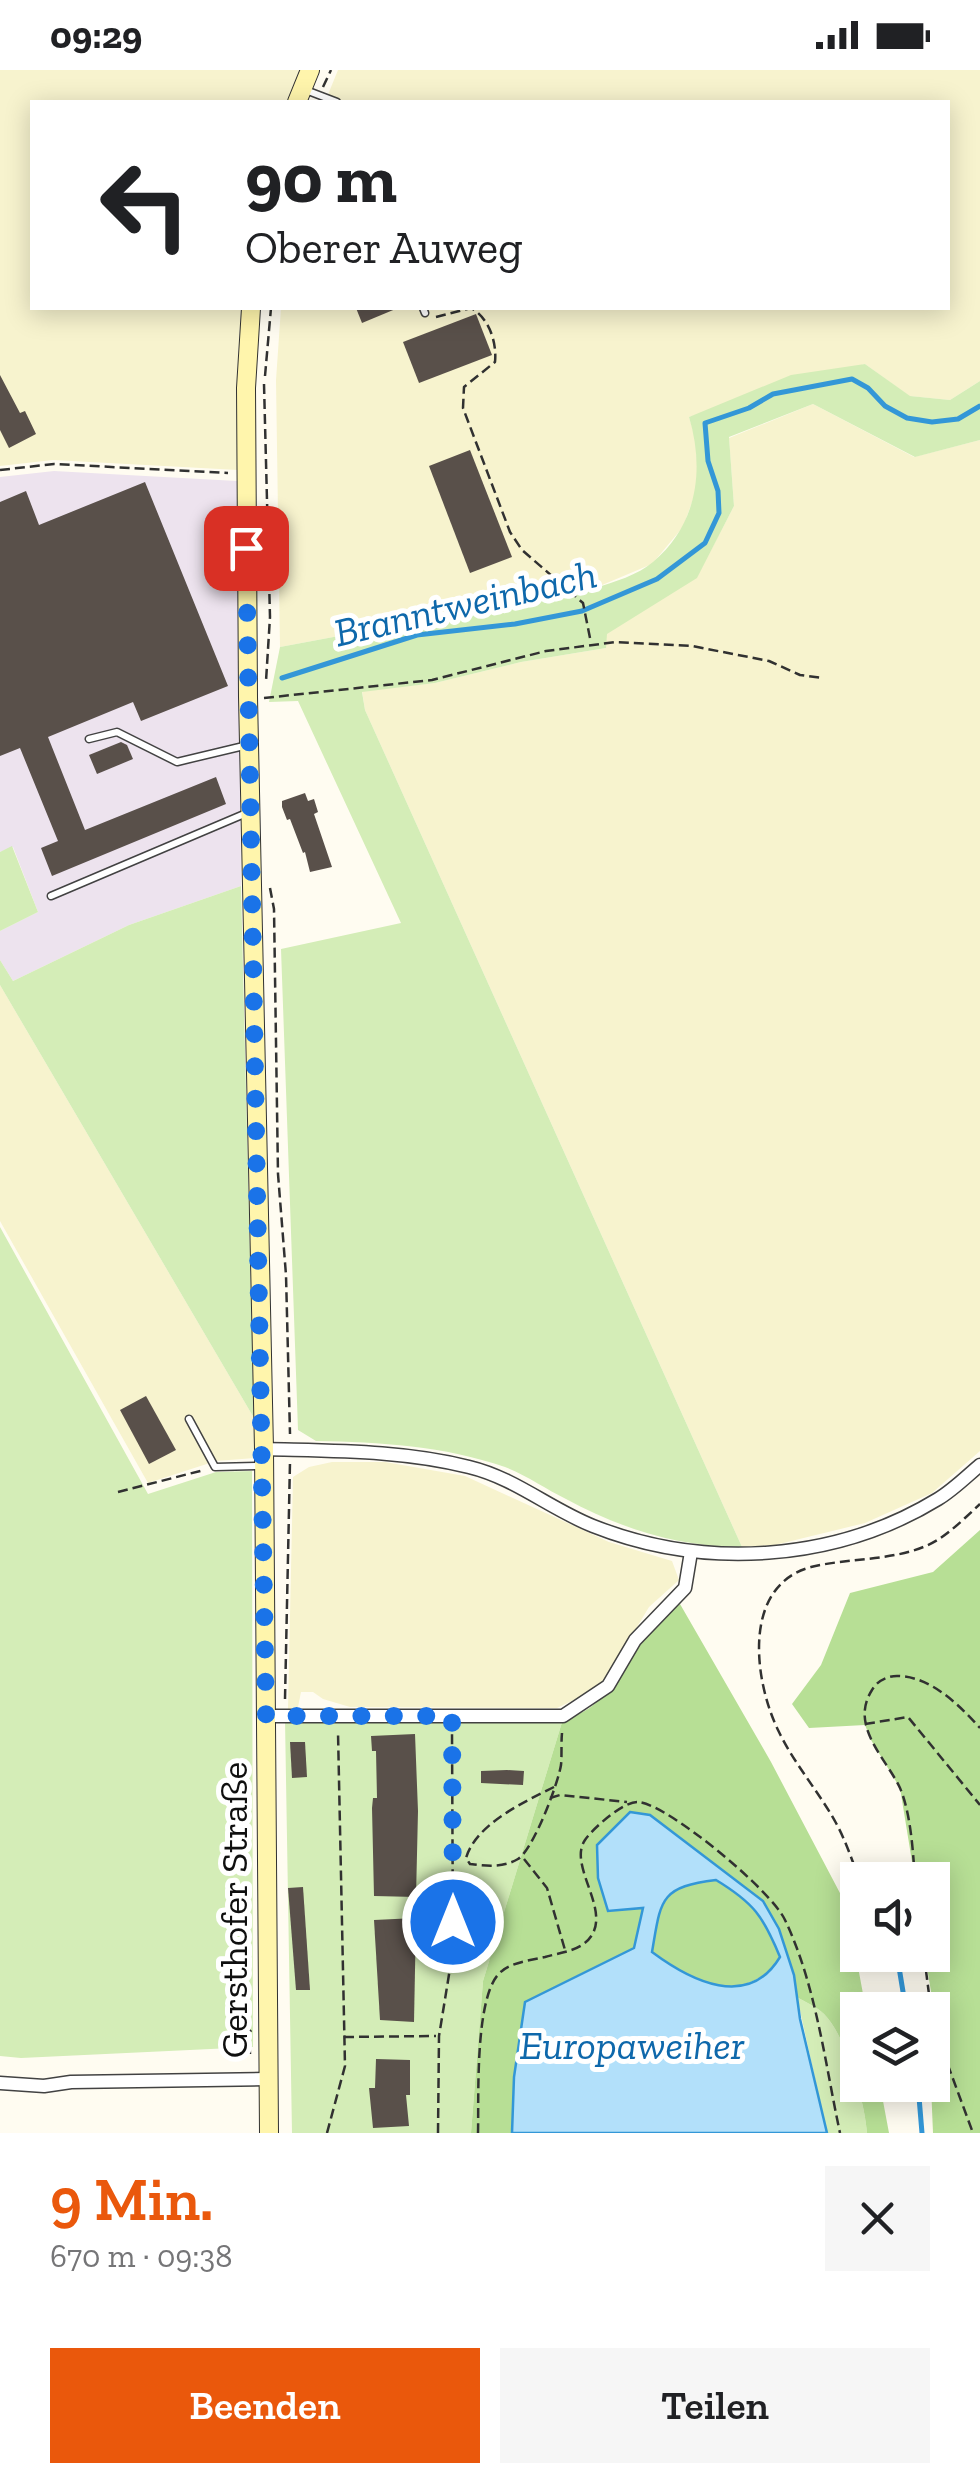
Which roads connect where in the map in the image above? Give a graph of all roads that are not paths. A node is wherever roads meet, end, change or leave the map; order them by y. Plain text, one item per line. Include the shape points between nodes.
1 (310, 70) edge
2 (300, 96) edge
3 (251, 310) edge
4 (89, 739) dead end
5 (249, 745) junction
6 (250, 811) junction
7 (52, 896) dead end
8 (189, 1419) dead end
9 (264, 1457) junction
10 (980, 1465) edge
11 (691, 1552) junction
12 (274, 1716) junction
13 (266, 2079) junction
14 (0, 2083) edge
15 (269, 2133) edge

1 - 2 main road
3 - 5 main road, Gersthofer Straße
4 - 5 lane via 117,732 177,762
5 - 6 main road, Gersthofer Straße
6 - 7 lane
6 - 9 main road, Gersthofer Straße
8 - 9 lane via 215,1466
9 - 11 street via 290,1450 396,1454 470,1467 506,1478 589,1524
9 - 12 main road, Gersthofer Straße
10 - 11 street via 941,1498 882,1528 778,1552
11 - 12 street via 685,1588 643,1630 608,1686 563,1716
12 - 13 main road, Gersthofer Straße
13 - 14 street
13 - 15 main road, Gersthofer Straße

